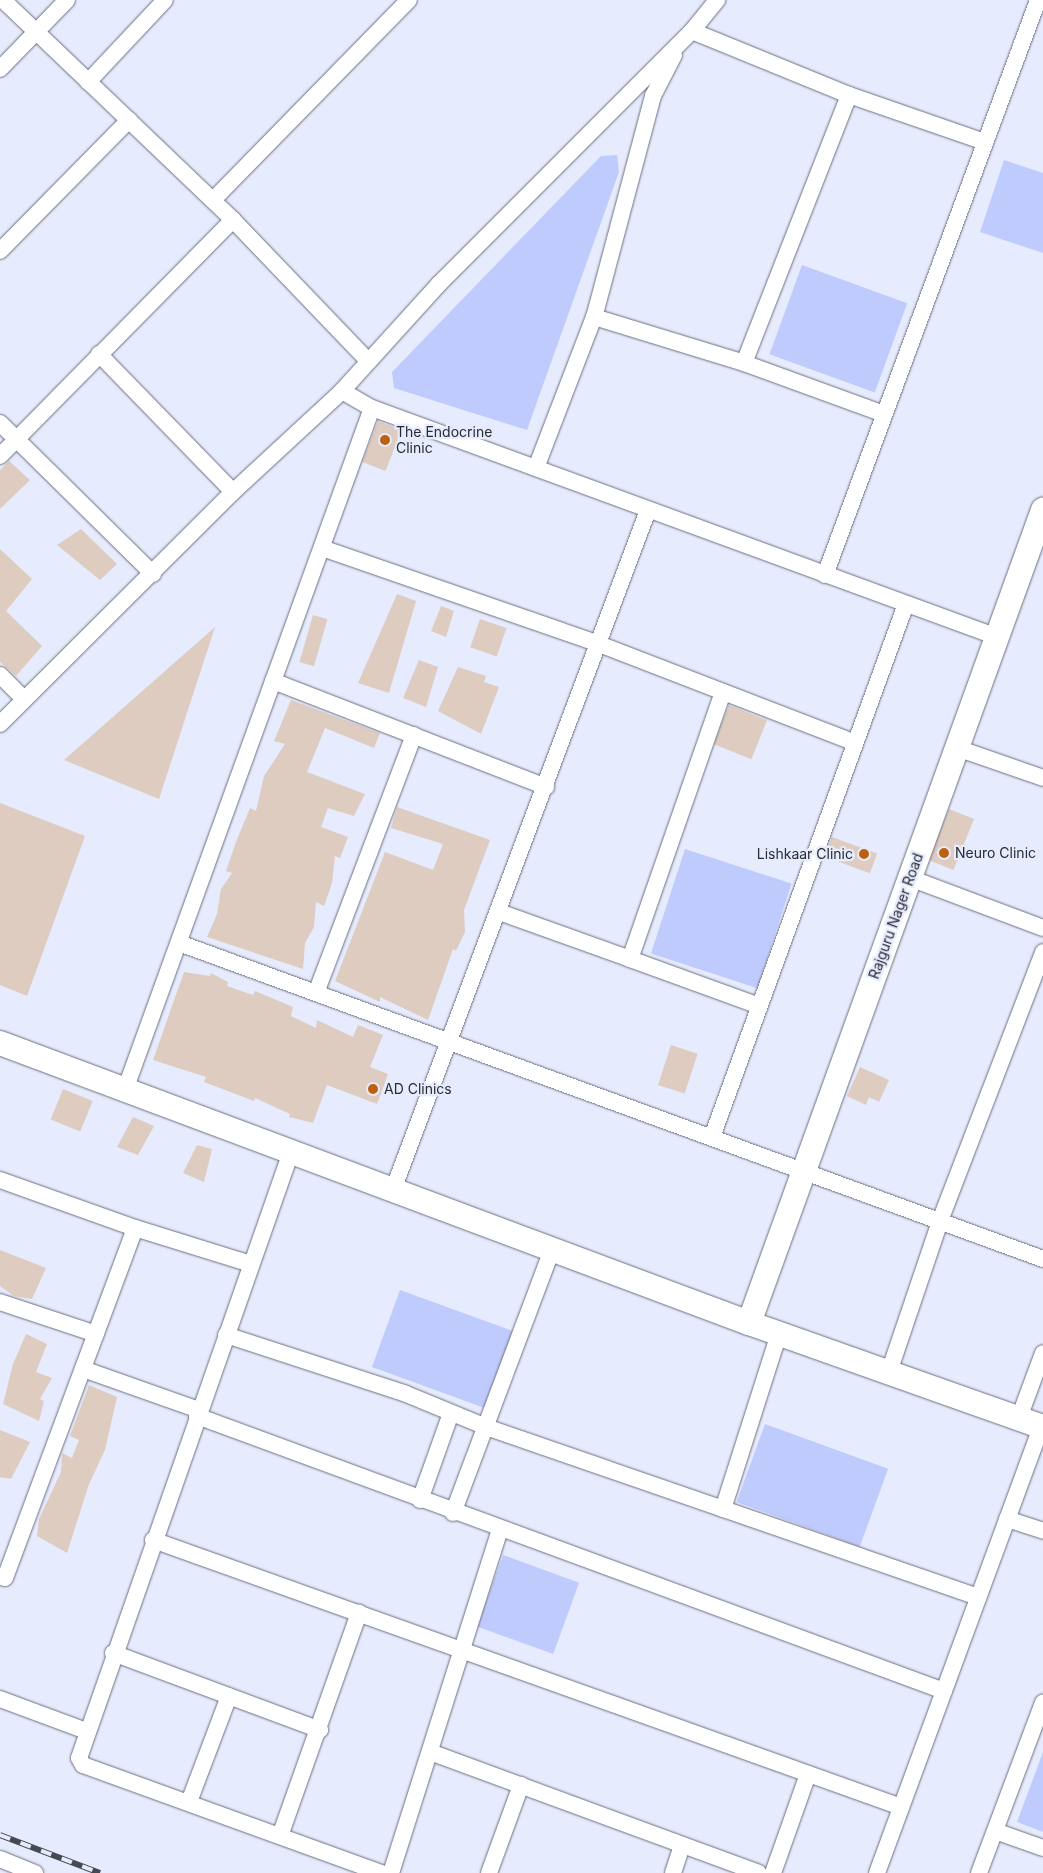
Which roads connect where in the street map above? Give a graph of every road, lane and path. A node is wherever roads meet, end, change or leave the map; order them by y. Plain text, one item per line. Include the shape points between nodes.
1 (3, 0) edge
2 (67, 0) edge
3 (165, 0) edge
4 (409, 0) edge
5 (718, 0) edge
6 (1038, 0) edge
7 (37, 32) junction
8 (687, 36) junction
9 (0, 69) edge
10 (88, 82) junction
11 (849, 95) junction
12 (129, 120) junction
13 (985, 142) junction
14 (213, 200) junction
15 (233, 220) junction
16 (0, 251) edge
17 (594, 317) junction
18 (99, 354) junction
19 (368, 361) junction
20 (744, 363) junction
21 (342, 391) junction
22 (372, 408) junction
23 (884, 414) junction
24 (0, 423) edge
25 (17, 439) junction
26 (0, 456) edge
27 (536, 468) junction
28 (233, 492) junction
29 (648, 510) junction
30 (1043, 510) edge
31 (322, 548) junction
32 (153, 574) junction
33 (826, 575) junction
34 (906, 604) junction
35 (997, 637) junction
36 (599, 644) junction
37 (0, 675) edge
38 (274, 681) junction
39 (723, 692) junction
40 (24, 699) junction
41 (0, 724) edge
42 (414, 736) junction
43 (855, 743) junction
44 (957, 748) junction
45 (1043, 778) edge
46 (546, 786) junction
47 (910, 878) junction
48 (499, 912) junction
49 (1043, 928) edge
50 (179, 943) junction
51 (1043, 952) edge
52 (630, 959) junction
53 (316, 993) junction
54 (759, 1006) junction
55 (451, 1042) junction
56 (0, 1043) edge
57 (125, 1090) junction
58 (712, 1137) junction
59 (291, 1152) junction
60 (804, 1171) junction
61 (0, 1180) edge
62 (393, 1190) junction
63 (940, 1221) junction
64 (135, 1228) junction
65 (552, 1250) junction
66 (1043, 1259) edge
67 (251, 1264) junction
68 (0, 1302) edge
69 (749, 1323) junction
70 (779, 1333) junction
71 (96, 1334) junction
72 (226, 1335) junction
73 (1043, 1353) edge
74 (83, 1369) junction
75 (889, 1372) junction
76 (198, 1413) junction
77 (451, 1413) junction
78 (1019, 1418) junction
79 (486, 1427) junction
80 (1042, 1427) edge
81 (420, 1500) junction
82 (723, 1509) junction
83 (453, 1513) junction
84 (1007, 1519) junction
85 (500, 1529) junction
86 (1043, 1531) edge
87 (154, 1540) junction
88 (2, 1582) edge
89 (978, 1597) junction
90 (359, 1613) junction
91 (463, 1651) junction
92 (114, 1653) junction
93 (944, 1691) junction
94 (228, 1696) junction
95 (0, 1699) edge
96 (1043, 1704) edge
97 (320, 1730) junction
98 (86, 1731) junction
99 (430, 1752) junction
100 (808, 1774) junction
101 (521, 1785) junction
102 (189, 1802) junction
103 (901, 1808) junction
104 (995, 1831) junction
105 (280, 1836) junction
106 (682, 1845) junction
107 (1043, 1848) edge
108 (0, 1859) edge
109 (35, 1873) edge
110 (382, 1873) edge
111 (391, 1873) edge
112 (489, 1873) edge
113 (673, 1873) edge
114 (758, 1873) edge
115 (773, 1873) edge
116 (877, 1873) edge
117 (979, 1873) edge

1 - 7 street
2 - 7 street
3 - 10 street
4 - 14 street
5 - 8 street
6 - 13 street
7 - 9 street
7 - 10 street
8 - 11 street
8 - 17 street via 653,96
8 - 19 street via 439,284
10 - 12 street
11 - 13 street
11 - 20 street
12 - 14 street
12 - 16 street
13 - 23 street
14 - 15 street
15 - 18 street
15 - 19 street
17 - 20 street
17 - 27 street
18 - 25 street
18 - 28 street
19 - 21 street
20 - 23 street
21 - 22 street
21 - 28 street
22 - 27 street
22 - 31 street
23 - 33 street
24 - 25 street
25 - 26 street
25 - 32 street
27 - 29 street
28 - 32 street
29 - 33 street
29 - 36 street
30 - 35 street, Rajguru Nager Road
31 - 36 street
31 - 38 street
32 - 40 street
33 - 34 street
34 - 35 street
34 - 43 street
35 - 44 street, Rajguru Nager Road
36 - 39 street
36 - 46 street
37 - 40 street
38 - 42 street
38 - 50 street
39 - 43 street
39 - 52 street
40 - 41 street
42 - 46 street
42 - 53 street
43 - 54 street
44 - 45 street
44 - 47 street, Rajguru Nager Road
46 - 48 street
47 - 49 street
47 - 60 street, Rajguru Nager Road
48 - 52 street
48 - 55 street
50 - 53 street
50 - 57 street
51 - 63 street
52 - 54 street
53 - 55 street
54 - 58 street
55 - 58 street
55 - 62 street
56 - 57 street
57 - 59 street
58 - 60 street
59 - 62 street
59 - 67 street
60 - 63 street
60 - 69 street, Rajguru Nager Road
61 - 64 street
62 - 65 street
63 - 66 street
63 - 75 street
64 - 67 street
64 - 71 street
65 - 69 street
65 - 79 street
67 - 72 street
68 - 71 street
69 - 70 street
70 - 75 street
70 - 82 street
71 - 74 street
72 - 76 street
72 - 77 street via 406,1394
73 - 78 street
74 - 76 street
74 - 88 street
75 - 78 street
76 - 81 street
76 - 87 street
77 - 79 street
77 - 81 street
78 - 80 street
79 - 82 street
79 - 83 street
80 - 84 street
81 - 83 street
82 - 89 street
83 - 85 street
84 - 86 street
84 - 89 street
85 - 91 street
85 - 93 street
87 - 90 street
87 - 92 street
89 - 93 street
90 - 91 street
90 - 97 street
91 - 99 street
91 - 100 street
92 - 94 street
92 - 98 street
93 - 103 street
94 - 97 street
94 - 102 street
95 - 98 street
96 - 104 street
97 - 105 street
98 - 102 street via 79,1751 83,1765
99 - 101 street
99 - 111 street
100 - 103 street
100 - 115 street
101 - 106 street
101 - 112 street
102 - 105 street
103 - 116 street
104 - 107 street
104 - 117 street
105 - 110 street
106 - 113 street
106 - 114 street
108 - 109 street

